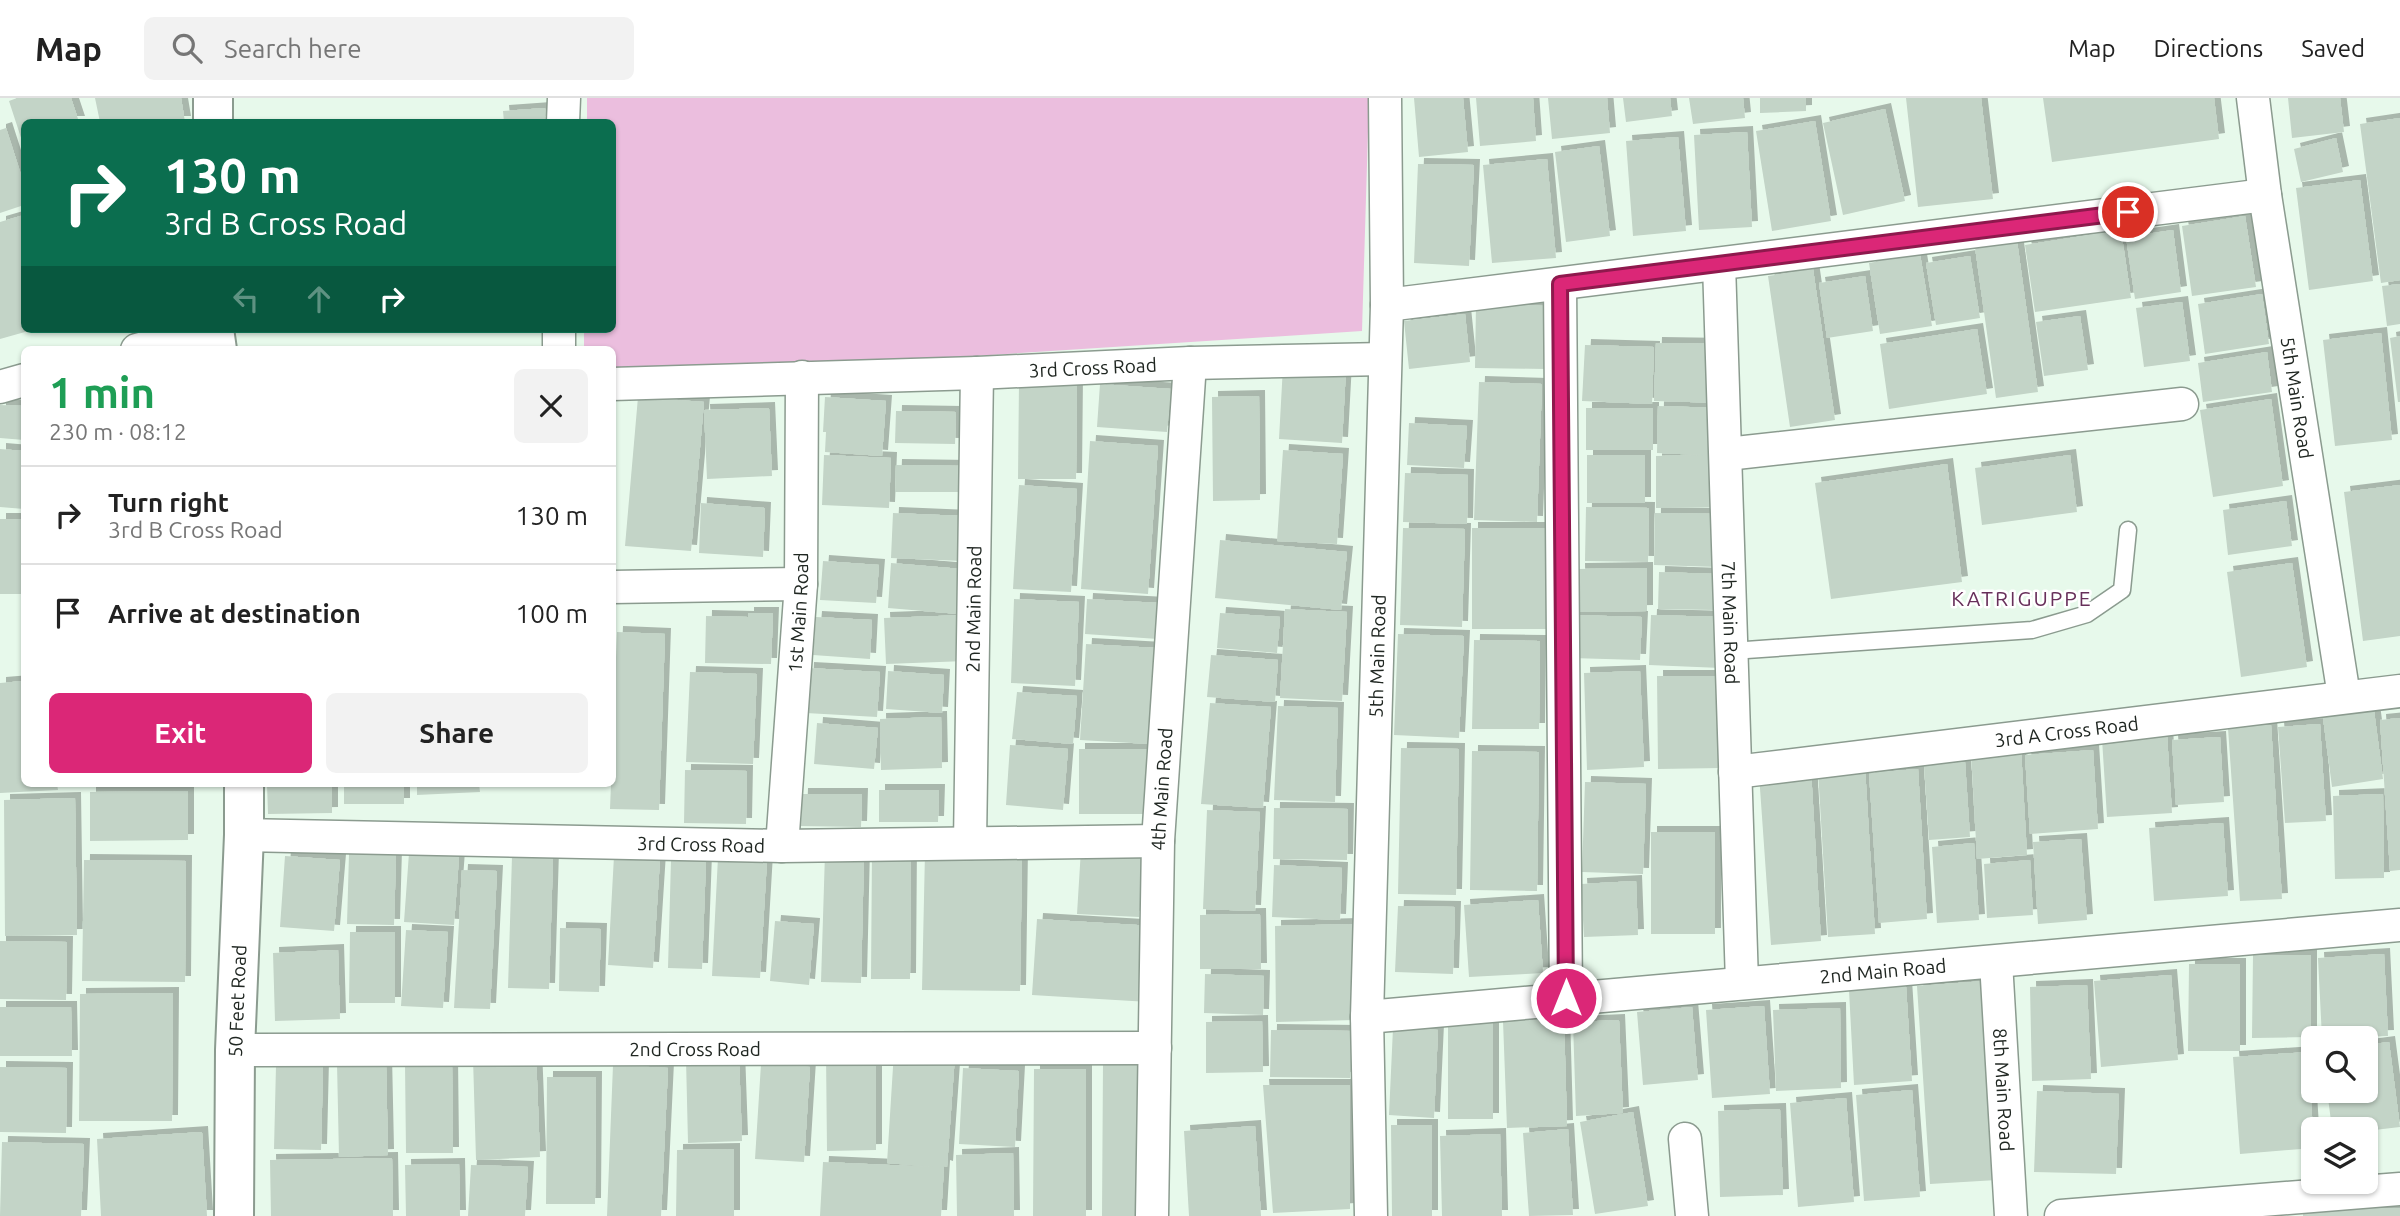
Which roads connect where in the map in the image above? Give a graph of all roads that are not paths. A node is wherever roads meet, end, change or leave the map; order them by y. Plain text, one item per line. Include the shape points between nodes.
1 (213, 98) edge
2 (564, 98) edge
3 (1385, 98) edge
4 (2253, 98) edge
5 (213, 119) edge
6 (563, 119) edge
7 (2265, 195) junction
8 (1719, 264) junction
9 (1560, 284) junction
10 (1387, 305) junction
11 (200, 333) edge
12 (152, 346) edge
13 (1385, 359) junction
14 (1190, 363) junction
15 (976, 373) junction
16 (802, 377) junction
17 (21, 381) edge
18 (616, 384) edge
19 (0, 387) edge
20 (2182, 404) dead end
21 (1727, 454) junction
22 (2127, 530) dead end
23 (801, 584) junction
24 (616, 587) edge
25 (1732, 652) junction
26 (2400, 691) edge
27 (2344, 696) junction
28 (1735, 772) junction
29 (244, 787) edge
30 (244, 835) junction
31 (1158, 841) junction
32 (970, 843) junction
33 (782, 846) junction
34 (2400, 925) edge
35 (1996, 962) junction
36 (1742, 983) junction
37 (1566, 998) junction
38 (1367, 1017) junction
39 (1155, 1048) junction
40 (235, 1050) junction
41 (1685, 1139) dead end
42 (2400, 1189) edge
43 (234, 1216) edge
44 (1152, 1216) edge
45 (1371, 1216) edge
46 (1692, 1216) edge
47 (2011, 1216) edge
48 (2061, 1216) edge

1 - 5 street
2 - 6 street
3 - 10 street, 5th Main Road
4 - 7 street, 5th Main Road
7 - 8 street
7 - 27 street, 5th Main Road
8 - 9 street
8 - 21 street, 7th Main Road
9 - 10 street
9 - 37 street
10 - 13 street, 5th Main Road
11 - 12 street
13 - 14 street, 3rd Cross Road
13 - 38 street, 5th Main Road
14 - 15 street, 3rd Cross Road
14 - 31 street, 4th Main Road
15 - 16 street, 3rd Cross Road
15 - 32 street, 2nd Main Road
16 - 18 street, 3rd Cross Road
16 - 23 street, 1st Main Road
17 - 19 street
20 - 21 street
21 - 25 street, 7th Main Road
22 - 25 lane via 2122,590 2087,614 2032,630
23 - 24 street
23 - 33 street, 1st Main Road
25 - 28 street, 7th Main Road
26 - 27 street, 3rd A Cross Road
27 - 28 street, 3rd A Cross Road
28 - 36 street, 7th Main Road
29 - 30 street, 50 Feet Road
30 - 33 street, 3rd Cross Road
30 - 40 street, 50 Feet Road
31 - 32 street, 3rd Cross Road
31 - 39 street, 4th Main Road
32 - 33 street, 3rd Cross Road
34 - 35 street, 2nd Main Road
35 - 36 street, 2nd Main Road
35 - 47 street, 8th Main Road
36 - 37 street, 2nd Main Road
37 - 38 street, 2nd Main Road
38 - 45 street, 5th Main Road
39 - 40 street, 2nd Cross Road
39 - 44 street, 4th Main Road
40 - 43 street, 50 Feet Road
41 - 46 street
42 - 48 street

